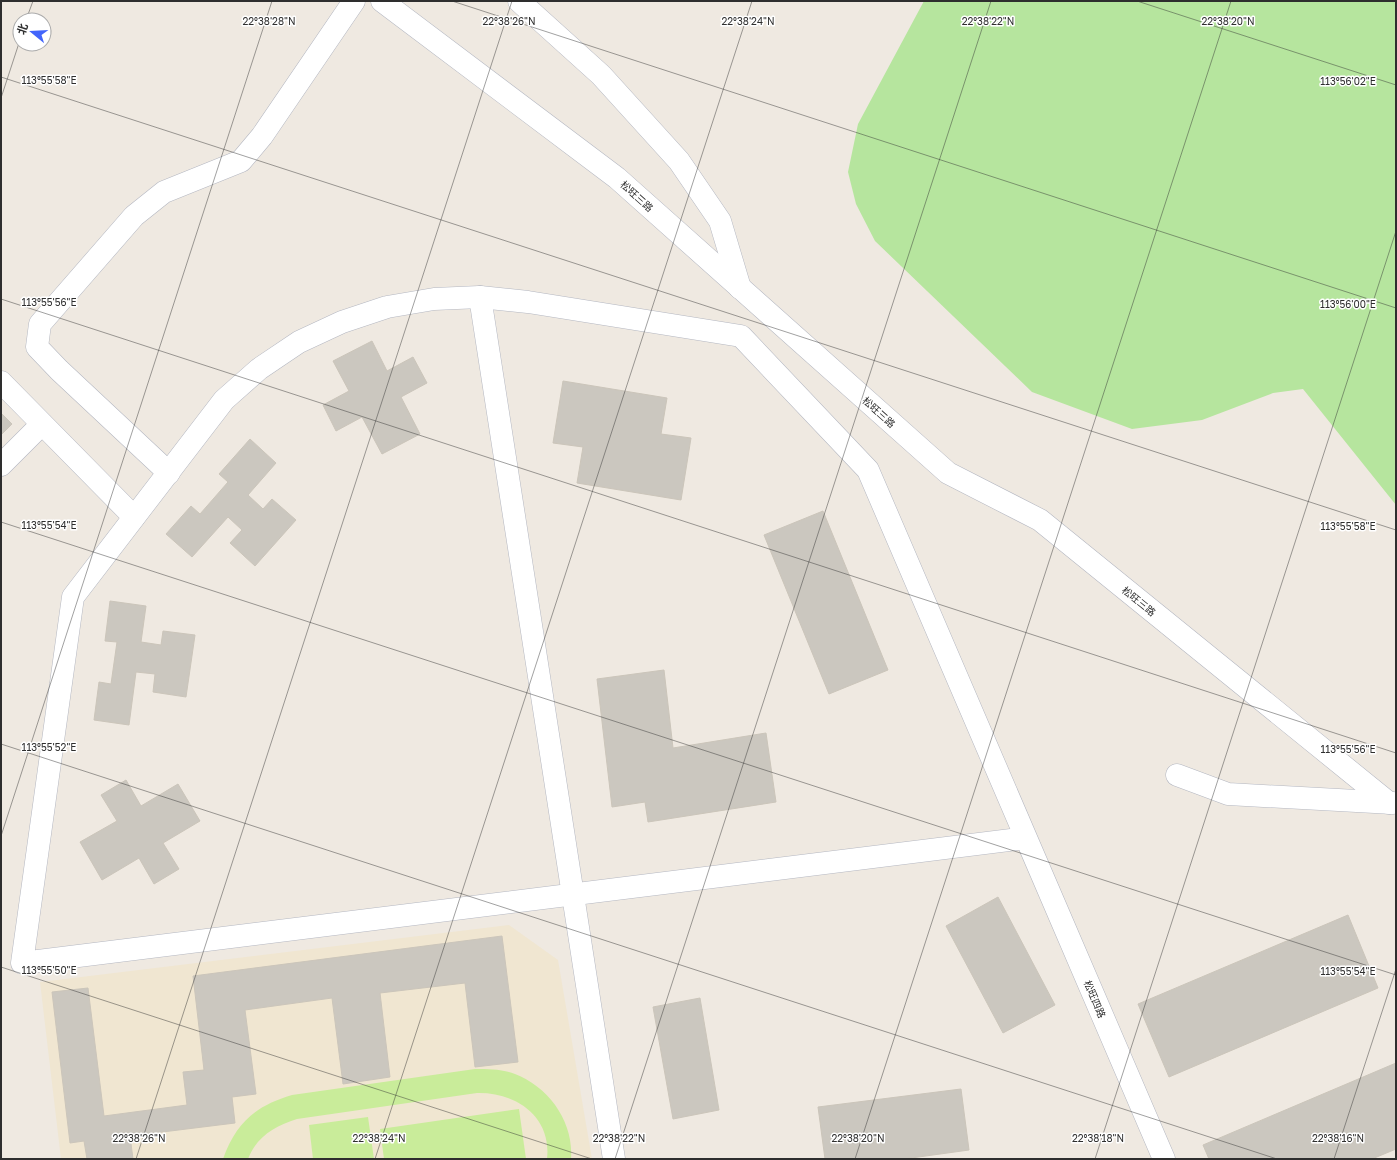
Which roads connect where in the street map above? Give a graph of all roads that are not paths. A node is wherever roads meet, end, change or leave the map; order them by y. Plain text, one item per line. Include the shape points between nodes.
1 (354, 1) edge
2 (382, 1) edge
3 (519, 1) edge
4 (740, 288) junction
5 (480, 297) junction
6 (1, 382) edge
7 (42, 424) junction
8 (1, 465) edge
9 (169, 473) junction
10 (134, 517) junction
11 (1177, 775) dead end
12 (1392, 803) edge
13 (1026, 838) junction
14 (573, 894) junction
15 (614, 1159) edge
16 (1164, 1159) edge

1 - 9 street via 262,136 241,160 164,192 134,216 40,324 37,347
2 - 4 street, 松旺三路 via 617,178
3 - 4 street via 601,75 679,161 720,221
4 - 12 street, 松旺三路 via 948,473 1040,520
5 - 9 street, 松旺四路 via 434,299 387,307 342,322 299,342 260,369 224,400
5 - 13 street, 松旺四路 via 528,302 741,336 868,470
5 - 14 street
6 - 7 street
7 - 8 street
7 - 10 street
9 - 10 street, 松旺四路
10 - 14 street, 松旺四路 via 73,597 22,963
11 - 12 street, 松旺三路 via 1228,794
13 - 14 street
13 - 16 street, 松旺四路
14 - 15 street

